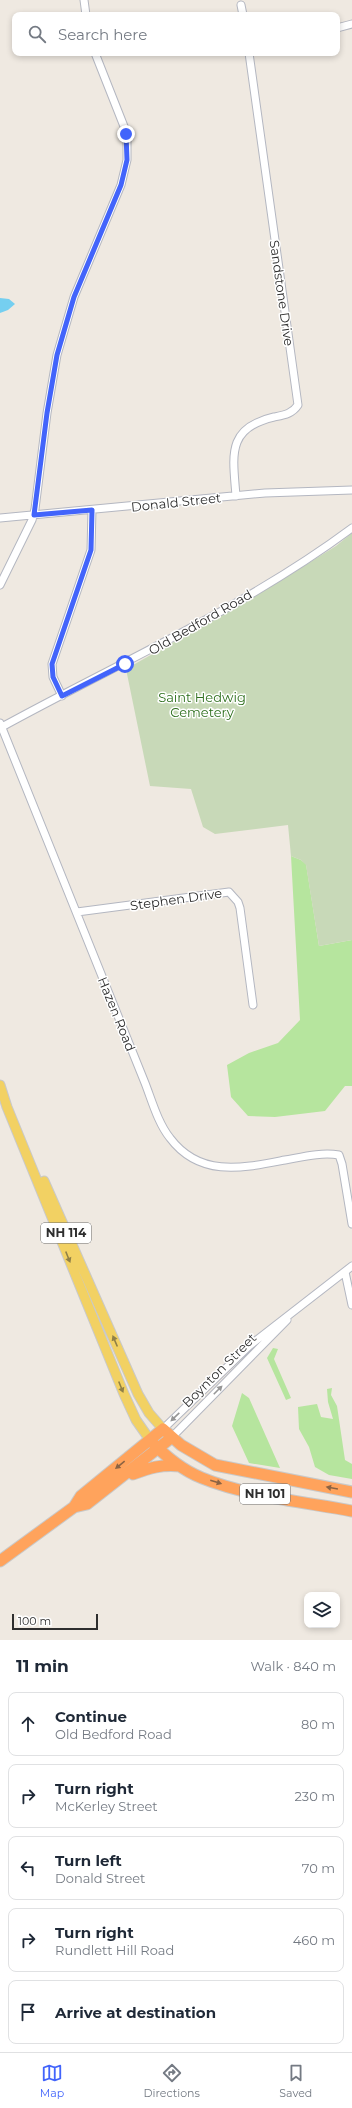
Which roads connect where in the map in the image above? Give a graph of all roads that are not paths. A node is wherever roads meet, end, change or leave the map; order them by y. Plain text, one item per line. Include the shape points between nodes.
1 (84, 0) edge
2 (241, 5) dead end
3 (86, 12) edge
4 (242, 12) edge
5 (352, 24) edge
6 (340, 27) edge
7 (96, 56) edge
8 (249, 56) edge
9 (352, 490) edge
10 (236, 496) junction
11 (92, 510) junction
12 (34, 515) junction
13 (0, 518) edge
14 (352, 528) edge
15 (0, 585) edge
16 (62, 696) junction
17 (1, 726) edge
18 (77, 912) junction
19 (253, 1005) dead end
20 (1, 1088) edge
21 (352, 1224) edge
22 (352, 1266) edge
23 (344, 1272) junction
24 (352, 1304) edge
25 (298, 1308) junction
26 (163, 1429) junction
27 (171, 1438) junction
28 (150, 1440) junction
29 (158, 1448) junction
30 (181, 1466) junction
31 (123, 1477) junction
32 (352, 1492) edge
33 (74, 1507) junction
34 (352, 1511) edge
35 (0, 1561) edge

1 - 3 street
2 - 4 street
5 - 6 street
7 - 12 street via 125,128 127,160 121,185 74,297 59,348 52,381
8 - 10 street, Sandstone Drive via 298,405 293,412 255,423 240,435 233,453
9 - 10 street, Donald Street
10 - 11 street, Donald Street
11 - 12 street, Donald Street
11 - 16 street via 91,550 52,664 53,677
12 - 13 street, Donald Street
12 - 15 street
14 - 16 street, Old Bedford Road via 230,606
16 - 17 street, Old Bedford Road
17 - 18 street, Hazen Road
18 - 19 street, Stephen Drive via 229,892 240,908
18 - 21 street, Hazen Road via 160,1120 170,1138 184,1152 201,1163 220,1168 246,1167 320,1154 339,1155
26 -> 20 main road, NH 114 via 149,1413 138,1394
20 -> 28 main road, NH 114 via 124,1394 136,1420
22 - 23 street, Boynton Street
23 - 24 street
23 - 25 street, Boynton Street
25 -> 26 street, Boynton Street via 249,1346
27 -> 25 street, Boynton Street
26 - 27 highway, NH 101
26 - 28 highway, NH 101
27 - 29 highway, Boynton Street
32 -> 27 highway, NH 101 via 215,1465
28 - 29 highway
28 -> 33 highway, NH 101 via 81,1496
29 - 30 highway
29 - 31 highway, Boynton Street
30 - 31 highway, NH 101 via 166,1464
30 -> 34 highway, NH 101 via 201,1478 240,1489
31 - 33 highway, NH 101 via 87,1504
33 - 35 highway, NH 101

